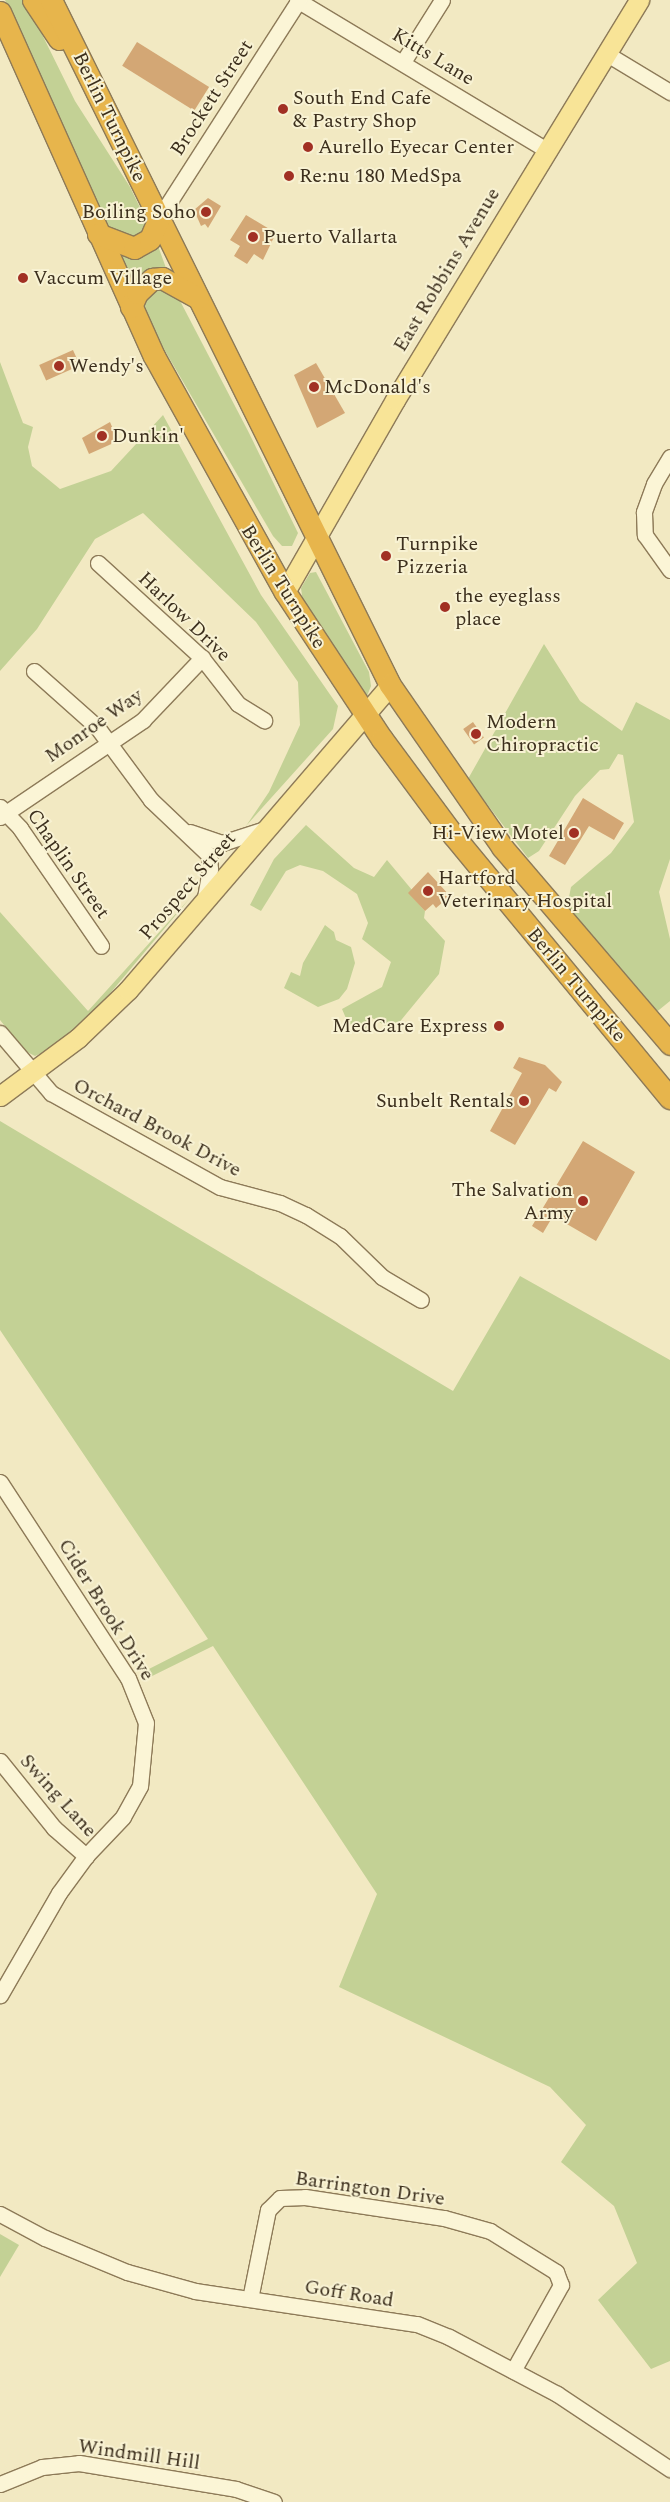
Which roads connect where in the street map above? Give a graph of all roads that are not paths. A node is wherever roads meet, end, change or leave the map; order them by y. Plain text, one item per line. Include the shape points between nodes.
1 (33, 0) edge
2 (51, 0) edge
3 (298, 0) edge
4 (442, 0) edge
5 (639, 0) edge
6 (0, 12) edge
7 (79, 54) junction
8 (607, 54) junction
9 (402, 62) junction
10 (670, 92) edge
11 (546, 150) junction
12 (159, 218) junction
13 (98, 234) junction
14 (198, 298) junction
15 (131, 307) junction
16 (670, 457) edge
17 (317, 536) junction
18 (98, 563) dead end
19 (670, 570) edge
20 (284, 592) junction
21 (202, 658) junction
22 (34, 670) dead end
23 (390, 685) junction
24 (365, 714) junction
25 (264, 720) dead end
26 (111, 744) junction
27 (2, 812) edge
28 (180, 828) junction
29 (268, 828) junction
30 (204, 903) junction
31 (101, 946) dead end
32 (652, 1023) junction
33 (0, 1033) edge
34 (670, 1044) edge
35 (626, 1046) junction
36 (31, 1074) junction
37 (0, 1096) edge
38 (670, 1098) edge
39 (421, 1300) dead end
40 (0, 1482) edge
41 (0, 1761) edge
42 (86, 1856) junction
43 (0, 1995) edge
44 (0, 2214) edge
45 (250, 2299) junction
46 (513, 2371) junction
47 (670, 2468) edge
48 (0, 2484) edge
49 (274, 2502) edge

1 - 7 highway via 61,42
2 - 7 highway, Berlin Turnpike
3 - 9 street, Kitts Lane
3 - 12 street, Brockett Street
4 - 9 street
5 - 8 main road, East Robbins Avenue
6 - 13 highway, Berlin Turnpike
7 - 12 highway, Berlin Turnpike
8 - 10 street
8 - 11 main road, East Robbins Avenue
9 - 11 street, Kitts Lane
11 - 17 main road, East Robbins Avenue
12 - 13 highway via 150,239 134,248
12 - 14 highway, Berlin Turnpike
13 - 15 highway, Berlin Turnpike
14 - 15 highway via 162,278 152,279 137,293
14 - 17 highway, Berlin Turnpike
15 - 20 highway, Berlin Turnpike via 184,414
16 - 19 street via 654,484 644,512 645,535
17 - 20 main road, East Robbins Avenue
17 - 23 highway, Berlin Turnpike
18 - 21 street, Harlow Drive
20 - 24 highway, Berlin Turnpike
21 - 25 street, Harlow Drive via 238,704
21 - 26 street, Monroe Way via 159,706
22 - 26 street
23 - 24 main road, Prospect Street
23 - 32 highway, Berlin Turnpike via 432,751 502,847
24 - 29 main road, Prospect Street
24 - 35 highway, Berlin Turnpike via 477,866
26 - 27 street, Monroe Way
26 - 28 street via 152,800
27 - 31 street, Chaplin Street
28 - 29 street via 222,843
28 - 30 street via 204,850 211,862
29 - 30 main road, Prospect Street
30 - 36 main road, Prospect Street via 111,1007
32 - 34 highway, Berlin Turnpike
32 - 35 highway
33 - 36 street, Orchard Brook Drive
35 - 38 highway, Berlin Turnpike
36 - 37 main road, Prospect Street
36 - 39 street, Orchard Brook Drive via 63,1101 220,1187 280,1203 306,1215 340,1236 382,1276
40 - 42 street, Cider Brook Drive via 128,1678 146,1723 140,1786 123,1817
41 - 42 street, Swing Lane via 54,1828
42 - 43 street, Cider Brook Drive via 59,1894
44 - 45 street, Goff Road via 45,2238 127,2272 195,2291
45 - 46 street, Goff Road via 417,2324
45 - 46 street, Barrington Drive via 268,2210 280,2198 305,2197 444,2218 490,2231 556,2272 561,2285
46 - 47 street, Goff Road via 612,2428
48 - 49 street, Windmill Hill via 42,2467 79,2463 236,2489

